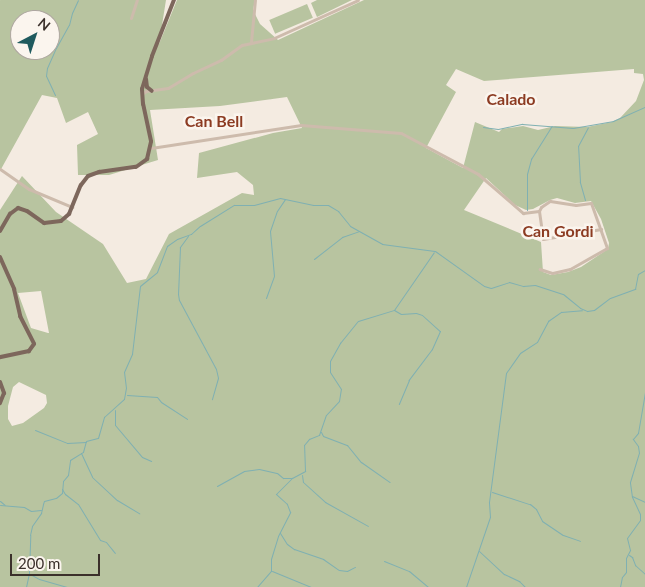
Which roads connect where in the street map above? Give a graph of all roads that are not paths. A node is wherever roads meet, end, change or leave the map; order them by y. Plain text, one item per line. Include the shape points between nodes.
1 (137, 0) edge
2 (174, 0) edge
3 (254, 0) edge
4 (358, 0) edge
5 (131, 18) dead end
6 (251, 42) junction
7 (146, 74) junction
8 (143, 91) junction
9 (152, 91) junction
10 (151, 148) junction
11 (0, 168) edge
12 (72, 207) junction
13 (540, 211) junction
14 (602, 229) junction
15 (0, 231) edge
16 (0, 258) edge
17 (540, 269) dead end
18 (0, 356) edge
19 (0, 382) edge
20 (0, 402) edge

1 - 5 street
2 - 7 main road
3 - 6 street
4 - 6 street via 274,38
6 - 9 street via 242,44 220,60 164,90
7 - 8 main road
7 - 9 main road via 147,87
8 - 9 main road
8 - 10 main road
10 - 12 main road via 147,159 138,166 88,176
10 - 13 street via 301,125 401,133 478,174 519,211
11 - 12 street via 28,189
12 - 15 main road via 66,217 50,224 18,208 10,214
13 - 14 street via 550,201 576,205 591,203
13 - 14 street via 543,239
14 - 17 street via 608,246 589,260 552,273
16 - 18 main road via 34,346 29,352
19 - 20 main road via 4,395

